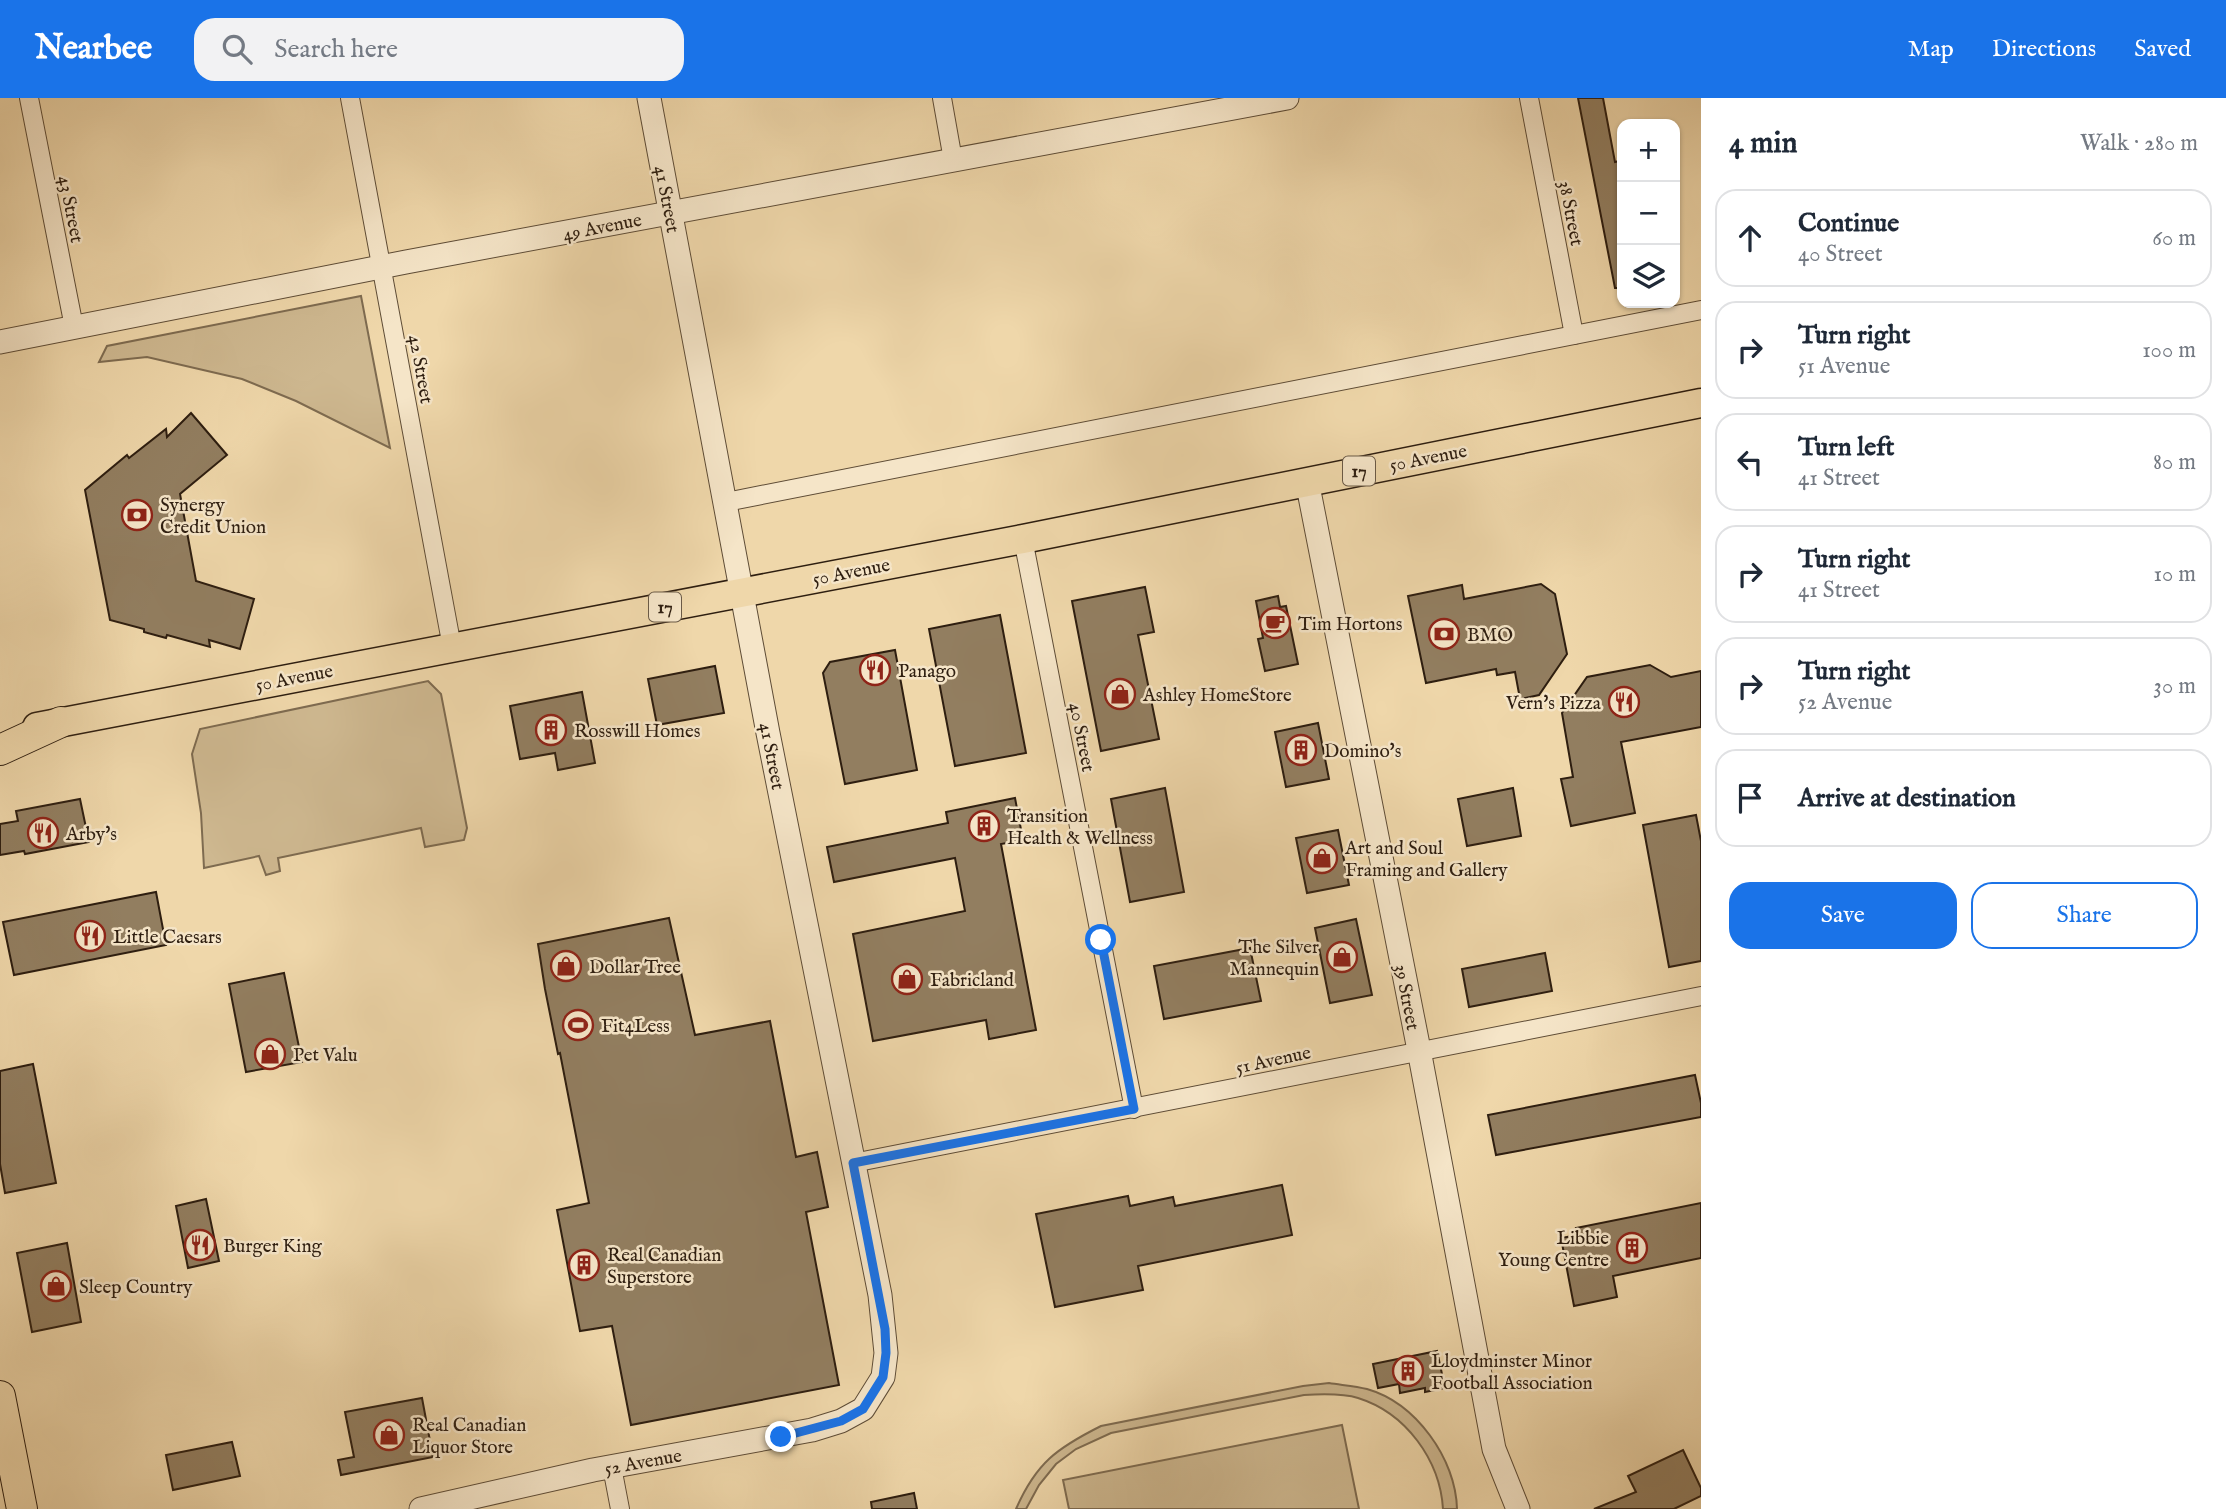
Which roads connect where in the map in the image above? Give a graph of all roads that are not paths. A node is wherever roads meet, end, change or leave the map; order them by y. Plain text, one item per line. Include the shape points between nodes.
1 (29, 98) edge
2 (350, 98) edge
3 (649, 98) edge
4 (942, 98) edge
5 (1287, 98) edge
6 (1529, 98) edge
7 (1232, 103) edge
8 (953, 160) junction
9 (670, 213) junction
10 (382, 267) junction
11 (1701, 310) edge
12 (74, 327) junction
13 (1574, 335) junction
14 (0, 342) edge
15 (1701, 403) edge
16 (1307, 481) junction
17 (726, 502) junction
18 (1023, 538) junction
19 (743, 592) junction
20 (452, 647) junction
21 (61, 722) junction
22 (0, 734) edge
23 (0, 750) edge
24 (1701, 996) edge
25 (1419, 1050) junction
26 (1134, 1109) junction
27 (853, 1163) junction
28 (0, 1396) edge
29 (863, 1409) joint
30 (11, 1449) junction
31 (612, 1467) junction
32 (22, 1509) edge
33 (38, 1509) edge
34 (421, 1509) edge
35 (620, 1509) edge
36 (1518, 1509) edge

1 - 12 street, 43 Street
2 - 10 street, 42 Street
3 - 9 street, 41 Street
4 - 8 street
5 - 7 street, 49 Avenue
6 - 13 street, 38 Street
7 - 8 street, 49 Avenue
8 - 9 street, 49 Avenue
9 - 10 street, 49 Avenue
9 - 17 street, 41 Street
10 - 12 street, 49 Avenue
10 - 20 street, 42 Street
11 - 13 street
12 - 14 street, 49 Avenue
13 - 17 street
15 - 16 main road, 50 Avenue / 17
16 - 18 main road, 50 Avenue / 17
16 - 25 street, 39 Street
17 - 19 street, 41 Street
18 - 19 main road, 50 Avenue / 17
18 - 26 street, 40 Street
19 - 20 main road, 50 Avenue / 17
19 - 27 street, 41 Street
20 - 21 main road, 50 Avenue / 17
21 - 22 main road, 50 Avenue / 17
21 - 23 highway
24 - 25 street, 51 Avenue
25 - 26 street, 51 Avenue
25 - 36 street, 39 Street via 1493,1448
26 - 27 street, 51 Avenue
27 - 29 street, 41 Street via 880,1295 886,1353 883,1377
28 - 30 highway
29 - 31 street, 52 Avenue via 812,1430
30 - 32 highway
30 - 33 highway
31 - 34 street, 52 Avenue
31 - 35 street

